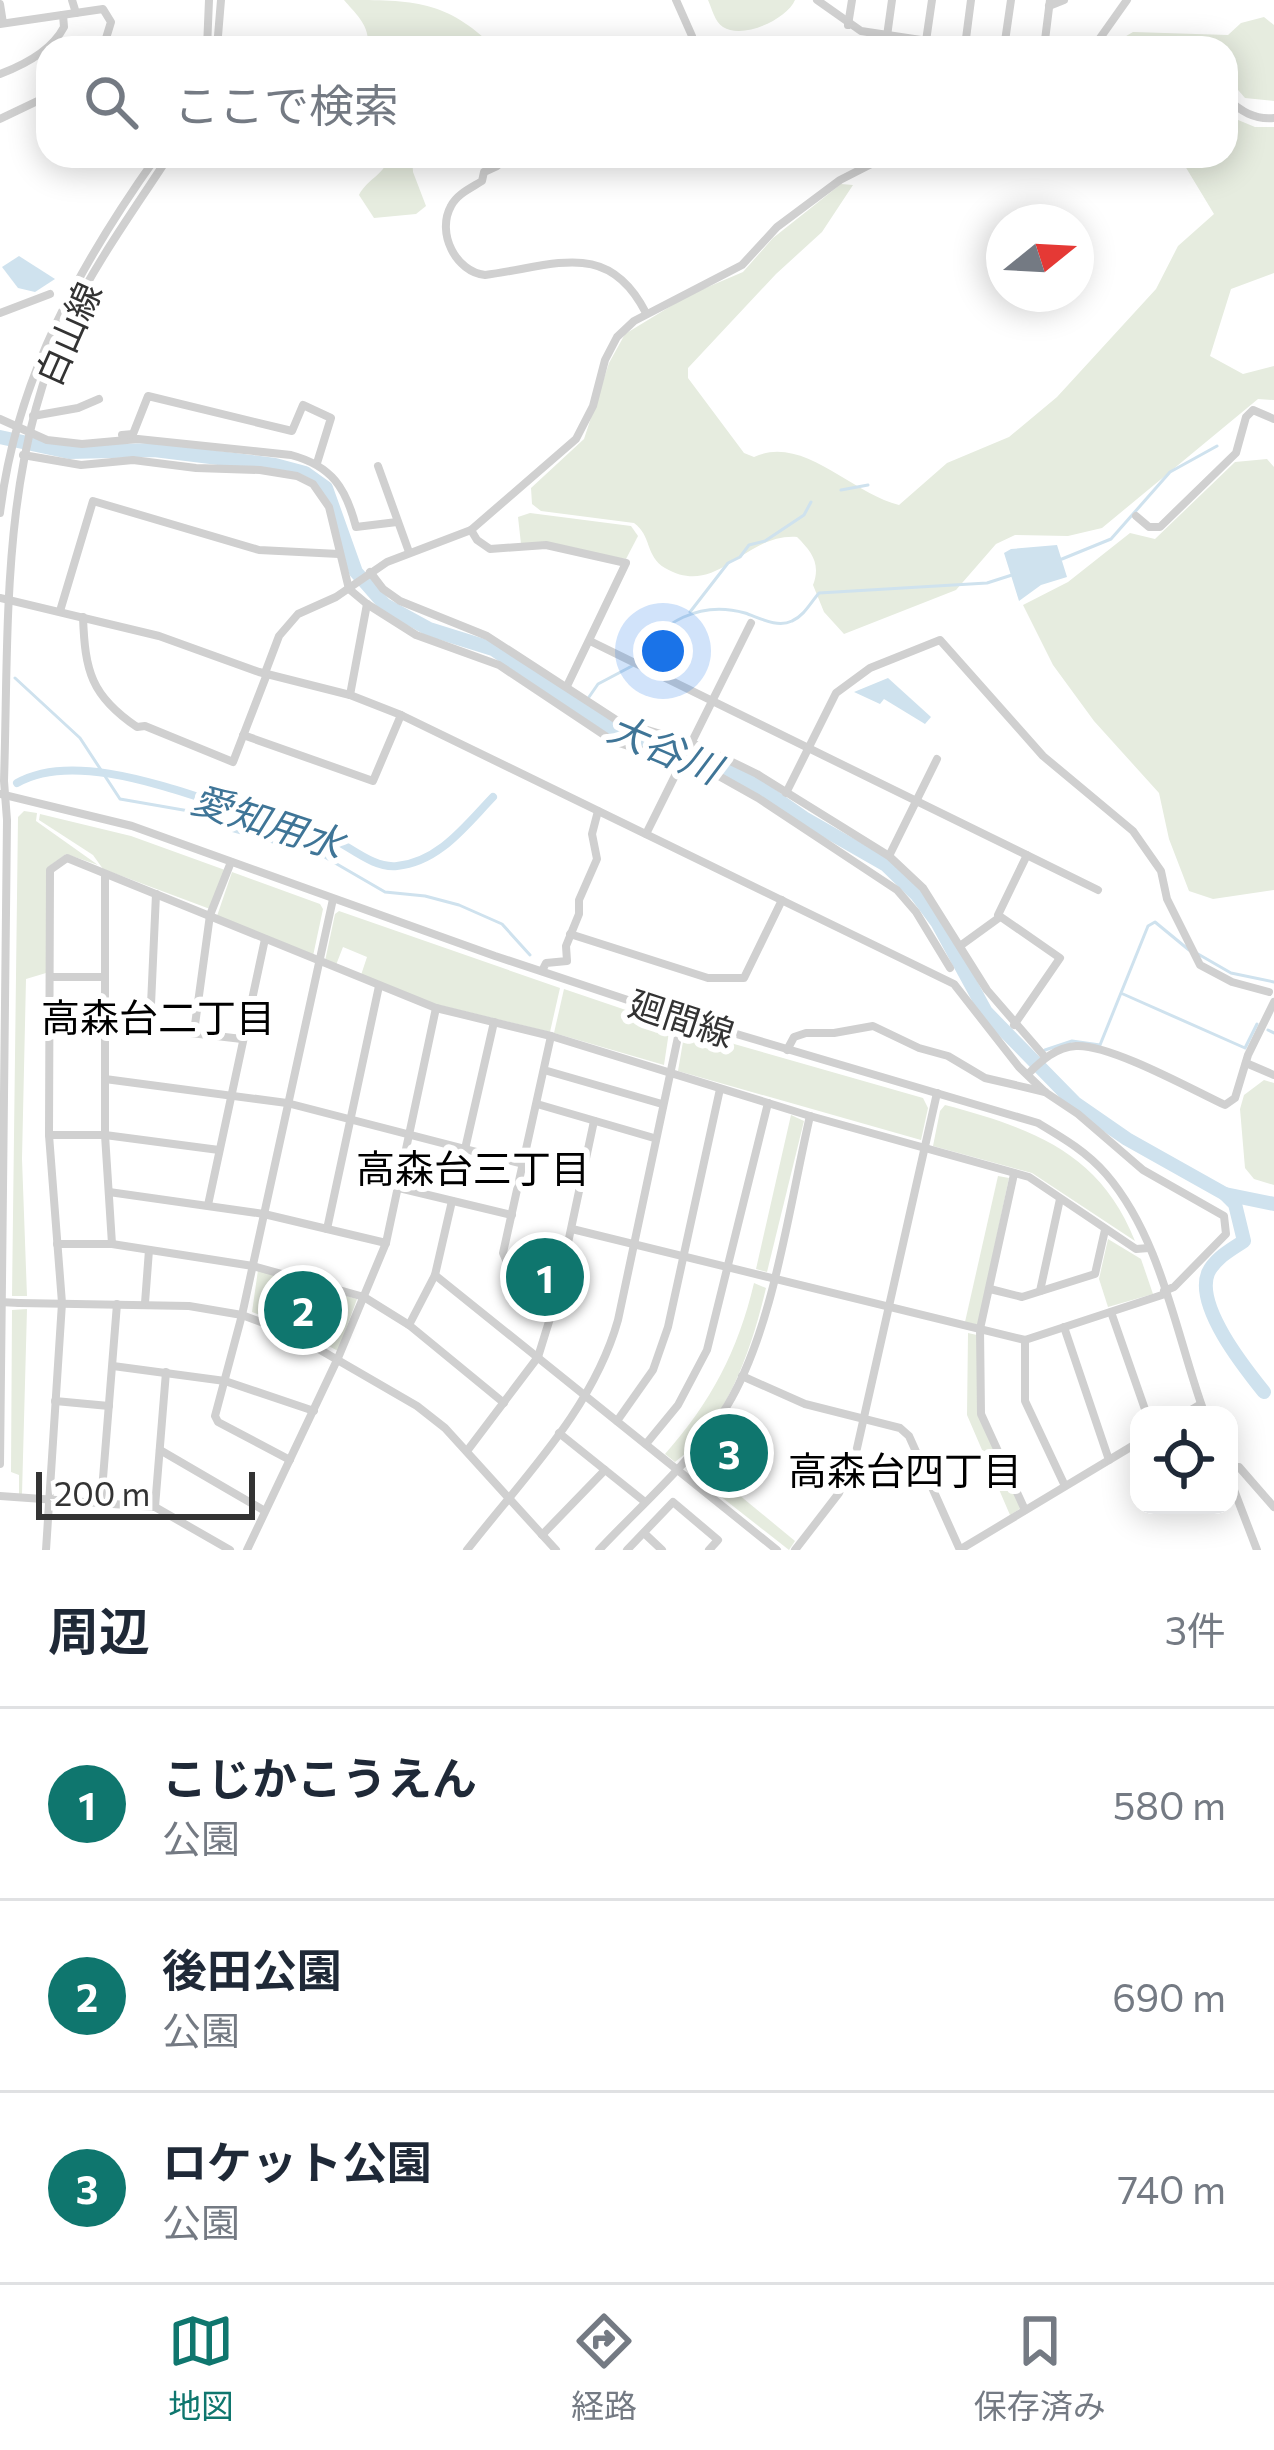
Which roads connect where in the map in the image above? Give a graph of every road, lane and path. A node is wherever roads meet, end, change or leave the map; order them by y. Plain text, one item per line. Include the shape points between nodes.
1 (72, 0) edge
2 (209, 0) edge
3 (220, 0) edge
4 (676, 0) edge
5 (817, 0) edge
6 (852, 0) edge
7 (892, 0) edge
8 (932, 0) edge
9 (971, 0) edge
10 (1011, 0) edge
11 (1064, 0) edge
12 (1127, 0) edge
13 (1050, 3) edge
14 (0, 4) edge
15 (76, 13) junction
16 (63, 15) junction
17 (2, 24) edge
18 (848, 25) junction
19 (58, 36) edge
20 (107, 36) edge
21 (208, 36) edge
22 (218, 36) edge
23 (692, 36) dead end
24 (887, 36) joint
25 (927, 36) edge
26 (966, 36) edge
27 (1006, 36) edge
28 (1046, 36) edge
29 (1102, 36) edge
30 (36, 55) edge
31 (0, 74) edge
32 (36, 102) edge
33 (1238, 107) edge
34 (1274, 118) edge
35 (0, 119) edge
36 (149, 168) edge
37 (161, 168) edge
38 (493, 168) edge
39 (866, 168) edge
40 (50, 294) dead end
41 (0, 313) edge
42 (646, 313) junction
43 (98, 399) dead end
44 (32, 416) junction
45 (0, 418) edge
46 (1274, 419) edge
47 (17, 428) junction
48 (28, 434) junction
49 (98, 443) junction
50 (23, 453) junction
51 (316, 463) junction
52 (378, 466) dead end
53 (0, 509) edge
54 (1136, 516) dead end
55 (397, 523) junction
56 (471, 530) junction
57 (409, 552) junction
58 (339, 554) junction
59 (369, 573) junction
60 (349, 589) junction
61 (4, 599) edge
62 (367, 604) junction
63 (60, 611) junction
64 (83, 617) junction
65 (751, 622) dead end
66 (590, 641) junction
67 (266, 674) junction
68 (566, 686) junction
69 (350, 695) junction
70 (711, 704) junction
71 (401, 715) junction
72 (244, 735) junction
73 (692, 743) junction
74 (808, 750) junction
75 (937, 759) dead end
76 (681, 765) junction
77 (786, 793) junction
78 (2, 795) edge
79 (915, 802) junction
80 (598, 812) junction
81 (646, 834) junction
82 (889, 856) junction
83 (1027, 856) junction
84 (231, 862) junction
85 (105, 873) junction
86 (1098, 890) dead end
87 (156, 894) junction
88 (333, 899) junction
89 (782, 899) junction
90 (210, 916) junction
91 (1000, 916) junction
92 (569, 934) junction
93 (265, 939) junction
94 (960, 946) junction
95 (968, 957) junction
96 (318, 961) junction
97 (950, 968) junction
98 (542, 971) junction
99 (50, 977) junction
100 (104, 977) junction
101 (946, 980) junction
102 (380, 986) junction
103 (1272, 992) edge
104 (436, 1008) junction
105 (682, 1018) junction
106 (494, 1022) junction
107 (105, 1023) junction
108 (1014, 1025) junction
109 (149, 1027) junction
110 (194, 1032) junction
111 (551, 1036) junction
112 (242, 1039) junction
113 (787, 1050) junction
114 (1045, 1057) junction
115 (1246, 1063) junction
116 (544, 1070) junction
117 (1030, 1072) junction
118 (669, 1073) junction
119 (1274, 1076) edge
120 (105, 1079) junction
121 (720, 1089) junction
122 (1045, 1092) junction
123 (937, 1093) junction
124 (231, 1094) junction
125 (287, 1102) junction
126 (769, 1103) junction
127 (537, 1104) junction
128 (662, 1104) junction
129 (810, 1117) junction
130 (351, 1119) junction
131 (594, 1121) junction
132 (408, 1134) junction
133 (49, 1135) junction
134 (105, 1135) junction
135 (655, 1138) junction
136 (465, 1149) junction
137 (926, 1149) junction
138 (219, 1150) junction
139 (523, 1164) junction
140 (1014, 1174) junction
141 (399, 1188) junction
142 (109, 1192) junction
143 (1060, 1199) junction
144 (452, 1201) junction
145 (208, 1205) junction
146 (264, 1214) junction
147 (512, 1215) junction
148 (327, 1228) junction
149 (572, 1229) junction
150 (1106, 1230) junction
151 (57, 1244) junction
152 (112, 1244) junction
153 (386, 1244) junction
154 (633, 1244) junction
155 (1149, 1249) junction
156 (149, 1250) junction
157 (683, 1257) junction
158 (253, 1266) junction
159 (729, 1268) junction
160 (435, 1275) junction
161 (773, 1278) junction
162 (989, 1289) junction
163 (1040, 1292) junction
164 (1164, 1293) junction
165 (364, 1297) junction
166 (556, 1299) junction
167 (0, 1302) edge
168 (62, 1303) junction
169 (117, 1304) junction
170 (145, 1304) junction
171 (889, 1308) junction
172 (1111, 1312) junction
173 (242, 1315) junction
174 (409, 1325) junction
175 (1064, 1328) junction
176 (980, 1329) junction
177 (1025, 1340) junction
178 (538, 1357) junction
179 (338, 1358) junction
180 (113, 1366) junction
181 (166, 1372) junction
182 (742, 1376) junction
183 (225, 1381) junction
184 (587, 1396) junction
185 (55, 1401) junction
186 (504, 1403) junction
187 (1202, 1404) joint
188 (110, 1406) junction
189 (1144, 1406) edge
190 (1199, 1406) edge
191 (314, 1411) junction
192 (617, 1420) junction
193 (866, 1420) junction
194 (559, 1433) junction
195 (646, 1444) junction
196 (1130, 1447) edge
197 (160, 1450) junction
198 (467, 1451) junction
199 (290, 1460) junction
200 (1109, 1460) junction
201 (0, 1464) edge
202 (1238, 1468) edge
203 (676, 1469) junction
204 (605, 1471) junction
205 (1065, 1486) junction
206 (0, 1496) edge
207 (508, 1497) junction
208 (1238, 1497) edge
209 (50, 1498) junction
210 (101, 1502) junction
211 (645, 1502) junction
212 (155, 1507) junction
213 (1274, 1507) edge
214 (1025, 1510) junction
215 (265, 1511) junction
216 (644, 1533) junction
217 (542, 1535) junction
218 (46, 1550) edge
219 (230, 1550) edge
220 (248, 1550) edge
221 (467, 1550) edge
222 (556, 1550) edge
223 (599, 1550) edge
224 (627, 1550) edge
225 (662, 1550) edge
226 (709, 1550) edge
227 (777, 1550) edge
228 (795, 1550) edge
229 (960, 1550) edge
230 (1258, 1550) edge

1 - 15 street
2 - 21 street
3 - 22 street
4 - 23 street
5 - 18 street
6 - 18 street
7 - 24 street
8 - 25 street
9 - 26 street
10 - 27 street
11 - 13 street
12 - 29 street
13 - 28 street
14 - 17 street
15 - 16 street
15 - 20 street via 103,9 111,22
16 - 17 street
16 - 19 street
18 - 24 street
30 - 31 street
32 - 35 street
33 - 34 street
36 - 47 street, 白山線 via 75,281
37 - 44 street, 白山線 via 86,286
38 - 42 street via 448,209 446,231 460,265 485,275 602,265 623,276
39 - 42 street via 777,227 742,265
40 - 41 street
42 - 56 street via 617,337 577,439
43 - 44 street
44 - 48 street, 白山線
45 - 47 street
46 - 54 street via 1253,410 1236,453 1160,527
47 - 48 street
47 - 53 street, 白山線
48 - 49 street
48 - 50 street, 白山線
49 - 51 street via 260,449
49 - 51 street via 133,434 148,396 292,430 303,405 331,418
50 - 58 street via 81,465 133,460 297,476 323,496
50 - 61 street, 白山線
51 - 55 street via 345,490 356,527
52 - 55 street
55 - 57 street
56 - 57 street
56 - 66 street via 490,549 546,545 626,563
57 - 59 street
58 - 60 street
58 - 63 street via 259,550 93,501
59 - 60 street
59 - 68 street via 400,601 487,636
60 - 62 street
60 - 67 street via 286,625
61 - 63 street
61 - 78 street, 白山線
62 - 69 street
62 - 76 street via 416,635 499,665 613,741
63 - 64 street
64 - 67 street
64 - 72 street via 86,667 114,711 233,762
65 - 70 street
66 - 68 street
66 - 70 street
67 - 69 street
67 - 72 street
68 - 73 street via 618,721
69 - 71 street
70 - 73 street
70 - 74 street
71 - 72 street via 373,782
71 - 80 street
73 - 76 street
73 - 77 street
74 - 77 street
74 - 79 street
74 - 103 street via 836,693 870,668 940,640 1043,756 1133,831 1161,872 1200,965
75 - 79 street
76 - 81 street
76 - 97 street via 739,787 883,877
77 - 82 street
78 - 84 street, 廻間線 via 132,826
78 - 201 street, 白山線
79 - 82 street
79 - 83 street
80 - 81 street
80 - 92 street via 597,859
81 - 89 street
82 - 94 street via 923,888
83 - 86 street
83 - 91 street
84 - 88 street, 廻間線
84 - 90 street
85 - 87 street
85 - 99 street via 67,858 50,870
85 - 100 street
87 - 90 street
87 - 109 street
88 - 96 street
88 - 98 street, 廻間線
89 - 92 street via 744,978 708,978
89 - 101 street
90 - 93 street
90 - 110 street
91 - 94 street
91 - 108 street via 1060,958
92 - 98 street via 565,963 546,963
93 - 96 street
93 - 112 street
94 - 95 street
95 - 97 street
95 - 108 street
96 - 102 street
96 - 125 street
97 - 101 street
98 - 105 street, 廻間線
99 - 100 street
99 - 133 street
100 - 107 street
101 - 117 street
102 - 104 street
102 - 130 street
103 - 115 street
104 - 106 street
104 - 132 street
105 - 113 street, 廻間線
105 - 118 street
106 - 111 street
106 - 136 street
107 - 109 street
107 - 120 street
108 - 114 street
109 - 110 street
110 - 112 street
111 - 116 street
111 - 118 street
112 - 124 street
113 - 122 street via 806,1033 877,1026 985,1078
113 - 123 street, 廻間線
114 - 115 street via 1072,1046 1099,1050 1225,1105
114 - 117 street
115 - 119 street
116 - 127 street
116 - 128 street
117 - 122 street
118 - 121 street
118 - 128 street
120 - 124 street
120 - 134 street
121 - 126 street
121 - 157 street
122 - 164 street via 1142,1170 1224,1216 1226,1234
123 - 137 street
123 - 155 street, 廻間線 via 1038,1124 1075,1145 1127,1202
124 - 125 street
124 - 138 street
125 - 130 street
125 - 146 street
126 - 129 street
126 - 159 street
127 - 131 street
127 - 139 street
128 - 135 street
129 - 137 street
129 - 161 street
130 - 132 street
130 - 148 street
131 - 135 street
131 - 149 street
132 - 136 street
132 - 141 street
133 - 134 street
133 - 151 street
134 - 138 street
134 - 142 street
135 - 154 street
136 - 139 street
137 - 140 street
137 - 171 street
138 - 145 street
139 - 147 street
140 - 143 street
140 - 162 street
141 - 144 street
141 - 153 street
142 - 145 street
142 - 152 street
143 - 150 street
143 - 163 street
144 - 147 street
144 - 160 street
145 - 146 street
146 - 148 street
146 - 158 street
147 - 166 street via 506,1260
148 - 153 street
149 - 154 street
149 - 166 street
150 - 155 street
150 - 163 street via 1096,1274
151 - 152 street
151 - 168 street
152 - 156 street
153 - 165 street
154 - 157 street
154 - 184 street via 611,1344
155 - 164 street, 廻間線
156 - 158 street
156 - 170 street
157 - 159 street
157 - 192 street via 662,1348
158 - 165 street
158 - 173 street
159 - 161 street
159 - 195 street via 707,1350
160 - 174 street
160 - 178 street
161 - 171 street
161 - 182 street
162 - 163 street via 1022,1298
162 - 176 street
164 - 172 street
164 - 187 street, 廻間線
165 - 174 street
165 - 179 street
166 - 178 street
167 - 168 street, bridge
168 - 169 street
168 - 185 street
169 - 170 street
169 - 180 street
170 - 173 street
171 - 176 street
171 - 193 street
172 - 175 street
172 - 189 street
173 - 179 street
173 - 183 street
174 - 186 street
175 - 177 street
175 - 200 street
176 - 177 street
176 - 214 street via 981,1414
177 - 205 street via 1025,1401
178 - 184 street
178 - 186 street
179 - 191 street
179 - 198 street via 417,1406
180 - 181 street
180 - 188 street
181 - 183 street
181 - 197 street
182 - 193 street
182 - 203 street
183 - 191 street
183 - 199 street via 218,1422
184 - 192 street
184 - 194 street
185 - 188 street
185 - 209 street
186 - 198 street
187 - 190 street
188 - 210 street
191 - 199 street
192 - 195 street
193 - 228 street via 839,1493
193 - 229 street via 909,1436
194 - 204 street
194 - 207 street
195 - 203 street
196 - 200 street
197 - 212 street
197 - 215 street
198 - 207 street
199 - 215 street
200 - 205 street
202 - 213 street
203 - 211 street
203 - 227 street
204 - 211 street
204 - 217 street
205 - 214 street
206 - 209 street
207 - 217 street
207 - 221 street
208 - 230 street
209 - 210 street
209 - 218 street
210 - 212 street
211 - 223 street
212 - 219 street
214 - 229 street
215 - 220 street
216 - 224 street
216 - 225 street
216 - 226 street via 674,1502 718,1540
217 - 222 street

